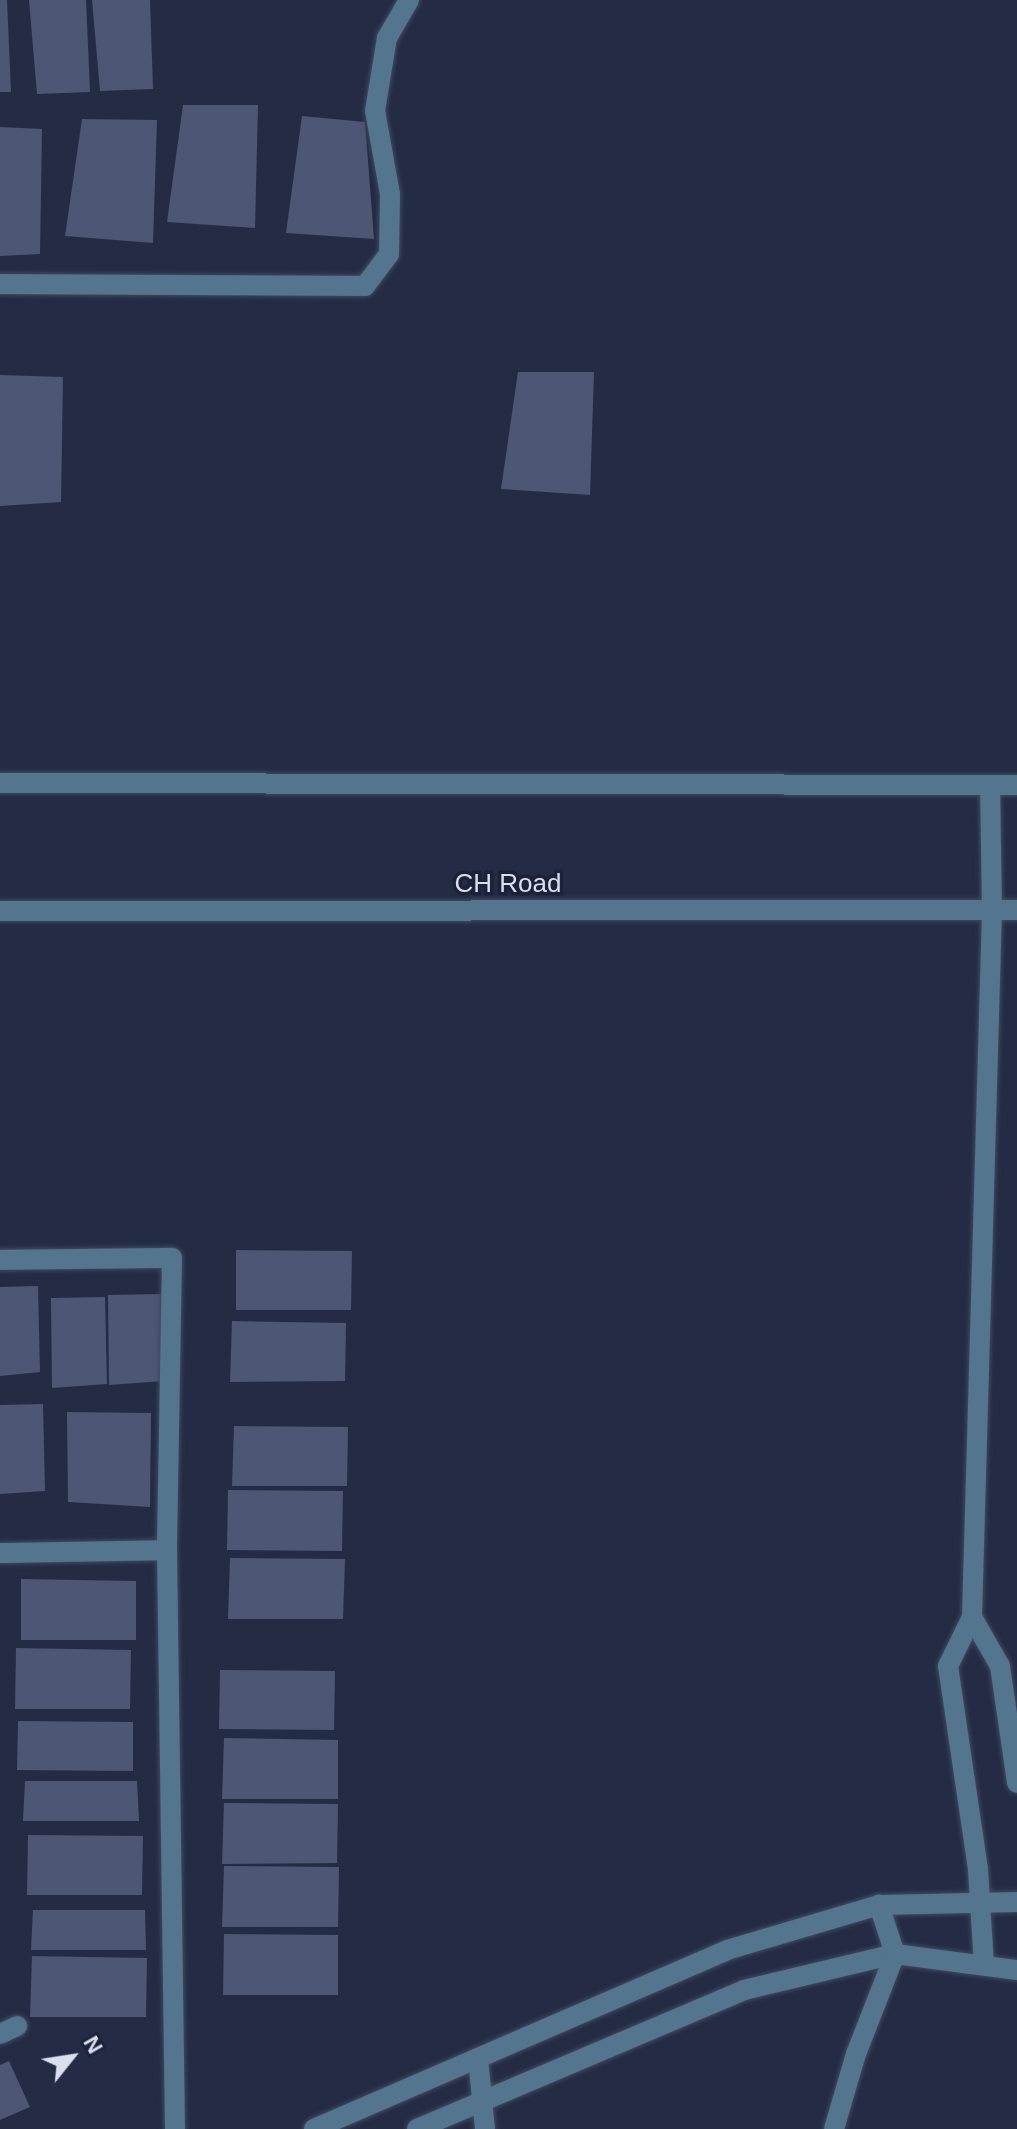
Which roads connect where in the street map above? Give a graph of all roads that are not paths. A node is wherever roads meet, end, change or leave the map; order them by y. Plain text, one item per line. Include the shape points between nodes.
1 (409, 0) edge
2 (0, 284) edge
3 (0, 783) edge
4 (990, 785) junction
5 (1017, 785) edge
6 (992, 910) junction
7 (1017, 910) edge
8 (0, 911) edge
9 (0, 1260) edge
10 (167, 1550) junction
11 (0, 1553) edge
12 (972, 1617) junction
13 (1017, 1783) edge
14 (980, 1902) junction
15 (1017, 1902) edge
16 (879, 1905) junction
17 (895, 1954) junction
18 (984, 1965) junction
19 (1017, 1970) edge
20 (478, 2058) junction
21 (482, 2101) junction
22 (175, 2129) edge
23 (314, 2129) edge
24 (417, 2129) edge
25 (485, 2129) edge
26 (834, 2129) edge

1 - 2 street via 387,38 375,111 390,194 389,254 365,286
3 - 4 street
4 - 5 street
4 - 6 street
6 - 7 street, CH Road
6 - 8 street, CH Road
6 - 12 street
9 - 10 street via 172,1258
10 - 11 street
10 - 22 street
12 - 13 street via 1000,1666
12 - 14 street via 948,1666
14 - 15 street
14 - 16 street
14 - 18 street
16 - 17 street
16 - 20 street via 727,1950
17 - 18 street
17 - 21 street via 744,1990
17 - 26 street
18 - 19 street
20 - 21 street
20 - 23 street
21 - 24 street
21 - 25 street

